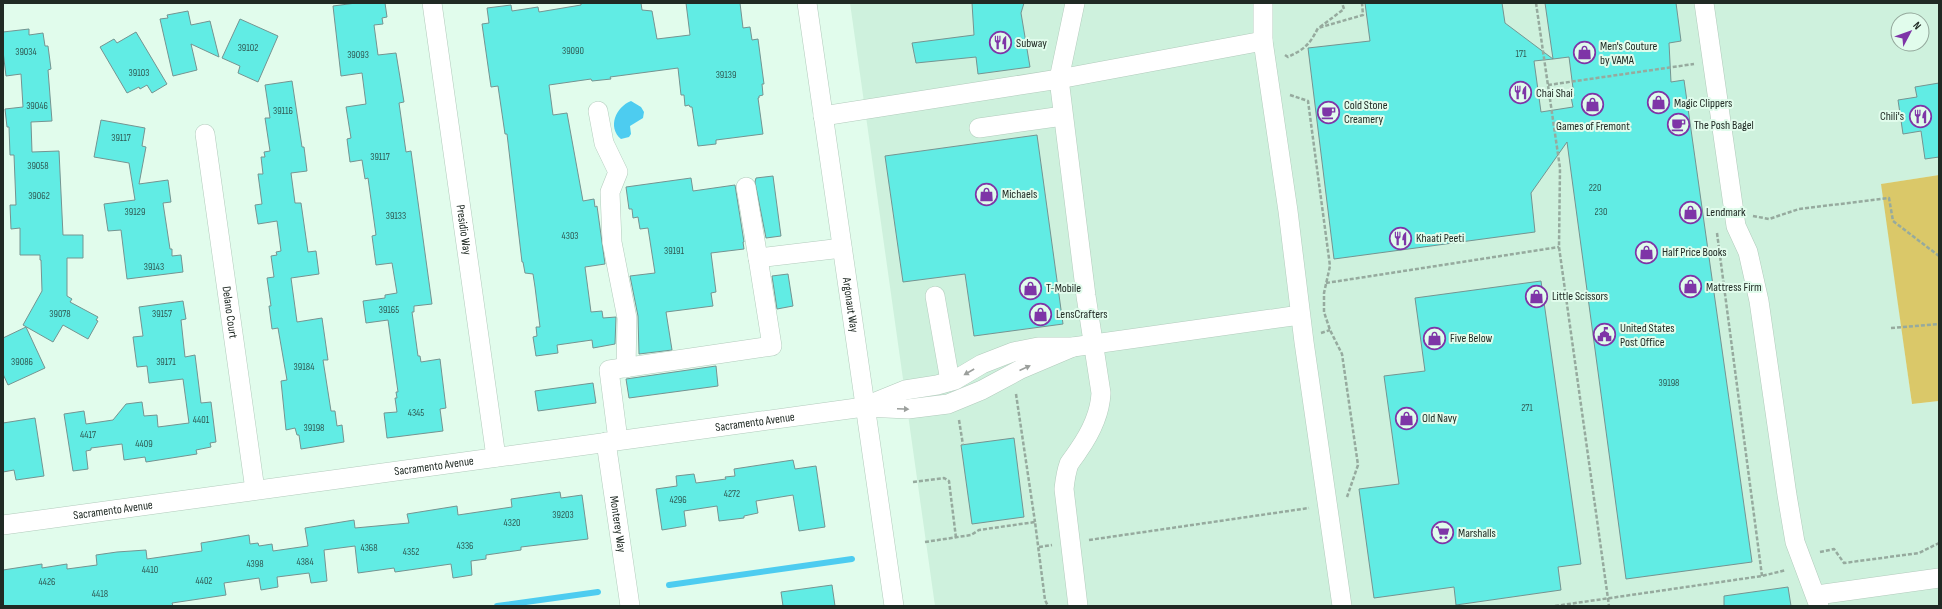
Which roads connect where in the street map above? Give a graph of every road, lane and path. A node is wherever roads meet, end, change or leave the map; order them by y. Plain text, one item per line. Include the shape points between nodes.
1 (432, 3) edge
2 (807, 3) edge
3 (1076, 3) edge
4 (1263, 3) edge
5 (1342, 3) edge
6 (1362, 3) edge
7 (1536, 3) edge
8 (1704, 3) edge
9 (1318, 28) junction
10 (1262, 41) junction
11 (1284, 61) dead end
12 (1712, 62) junction
13 (1059, 79) junction
14 (1548, 85) junction
15 (1288, 88) dead end
16 (598, 111) dead end
17 (823, 116) junction
18 (1063, 116) junction
19 (979, 128) dead end
20 (205, 134) dead end
21 (746, 186) dead end
22 (1736, 226) junction
23 (1559, 247) junction
24 (842, 248) junction
25 (1939, 256) edge
26 (758, 258) junction
27 (1326, 283) junction
28 (935, 296) dead end
29 (1300, 315) junction
30 (1939, 324) edge
31 (1891, 328) dead end
32 (1094, 345) junction
33 (1073, 347) junction
34 (626, 368) junction
35 (950, 381) junction
36 (1016, 392) dead end
37 (864, 407) junction
38 (959, 418) dead end
39 (612, 441) junction
40 (964, 444) dead end
41 (496, 457) junction
42 (913, 482) dead end
43 (255, 490) junction
44 (1328, 505) junction
45 (1035, 522) junction
46 (3, 525) edge
47 (956, 538) junction
48 (925, 542) dead end
49 (1069, 543) junction
50 (1939, 543) edge
51 (1039, 547) junction
52 (1803, 563) junction
53 (1762, 576) junction
54 (1939, 578) edge
55 (1607, 598) junction
56 (1818, 600) edge
57 (630, 606) edge
58 (894, 606) edge
59 (1048, 606) edge
60 (1078, 606) edge
61 (1342, 606) edge
62 (1554, 606) edge
63 (1609, 606) edge

1 - 41 street, Presidio Way
2 - 17 street, Argonaut Way
3 - 13 street
4 - 10 street
5 - 9 path via 1344,9
6 - 9 path via 1363,15
7 - 14 path
8 - 12 street
9 - 11 path via 1310,43 1288,57 1282,54
10 - 13 street
10 - 29 street via 1288,211
12 - 14 path
12 - 22 street
13 - 17 street
13 - 18 street
14 - 23 path via 1560,168
15 - 27 path via 1290,95 1308,101 1330,266
16 - 34 street via 604,143 618,172 610,192 612,242 627,318
17 - 24 street, Argonaut Way
18 - 19 street
18 - 32 street
20 - 43 street, Delano Court
21 - 26 street
22 - 25 path via 1752,216 1769,219 1799,209 1889,198 1892,221
22 - 52 street via 1748,252 1759,301 1787,495 1795,542
22 - 53 path via 1717,234
23 - 27 path
23 - 55 path
24 - 26 street
24 - 37 street, Argonaut Way
26 - 34 street via 772,346
27 - 44 path via 1324,312 1342,354 1358,465 1345,503
28 - 35 street
29 - 32 street
29 - 44 street
30 - 31 path
32 - 33 street
32 - 49 street via 1101,393 1100,407 1097,418 1066,474 1064,489
33 -> 35 street via 1038,347 1013,352
37 -> 33 street via 908,409 948,404
34 - 39 street, Monterey Way via 610,370
35 - 37 street via 905,390
36 - 45 path
37 - 39 street, Sacramento Avenue
37 - 58 street, Argonaut Way
38 - 40 path
39 - 41 street, Sacramento Avenue
39 - 57 street, Monterey Way
41 - 43 street, Sacramento Avenue
42 - 47 path via 944,478 949,481
43 - 46 street, Sacramento Avenue
44 - 49 path
44 - 61 street
45 - 47 path via 979,530 971,535
45 - 51 path
47 - 48 path
49 - 51 path
49 - 60 street
50 - 52 path via 1918,553 1844,563 1834,549 1822,550
51 - 59 path
52 - 53 path via 1793,569
52 - 56 street
53 - 55 path
54 - 56 street
55 - 62 path
55 - 63 path

